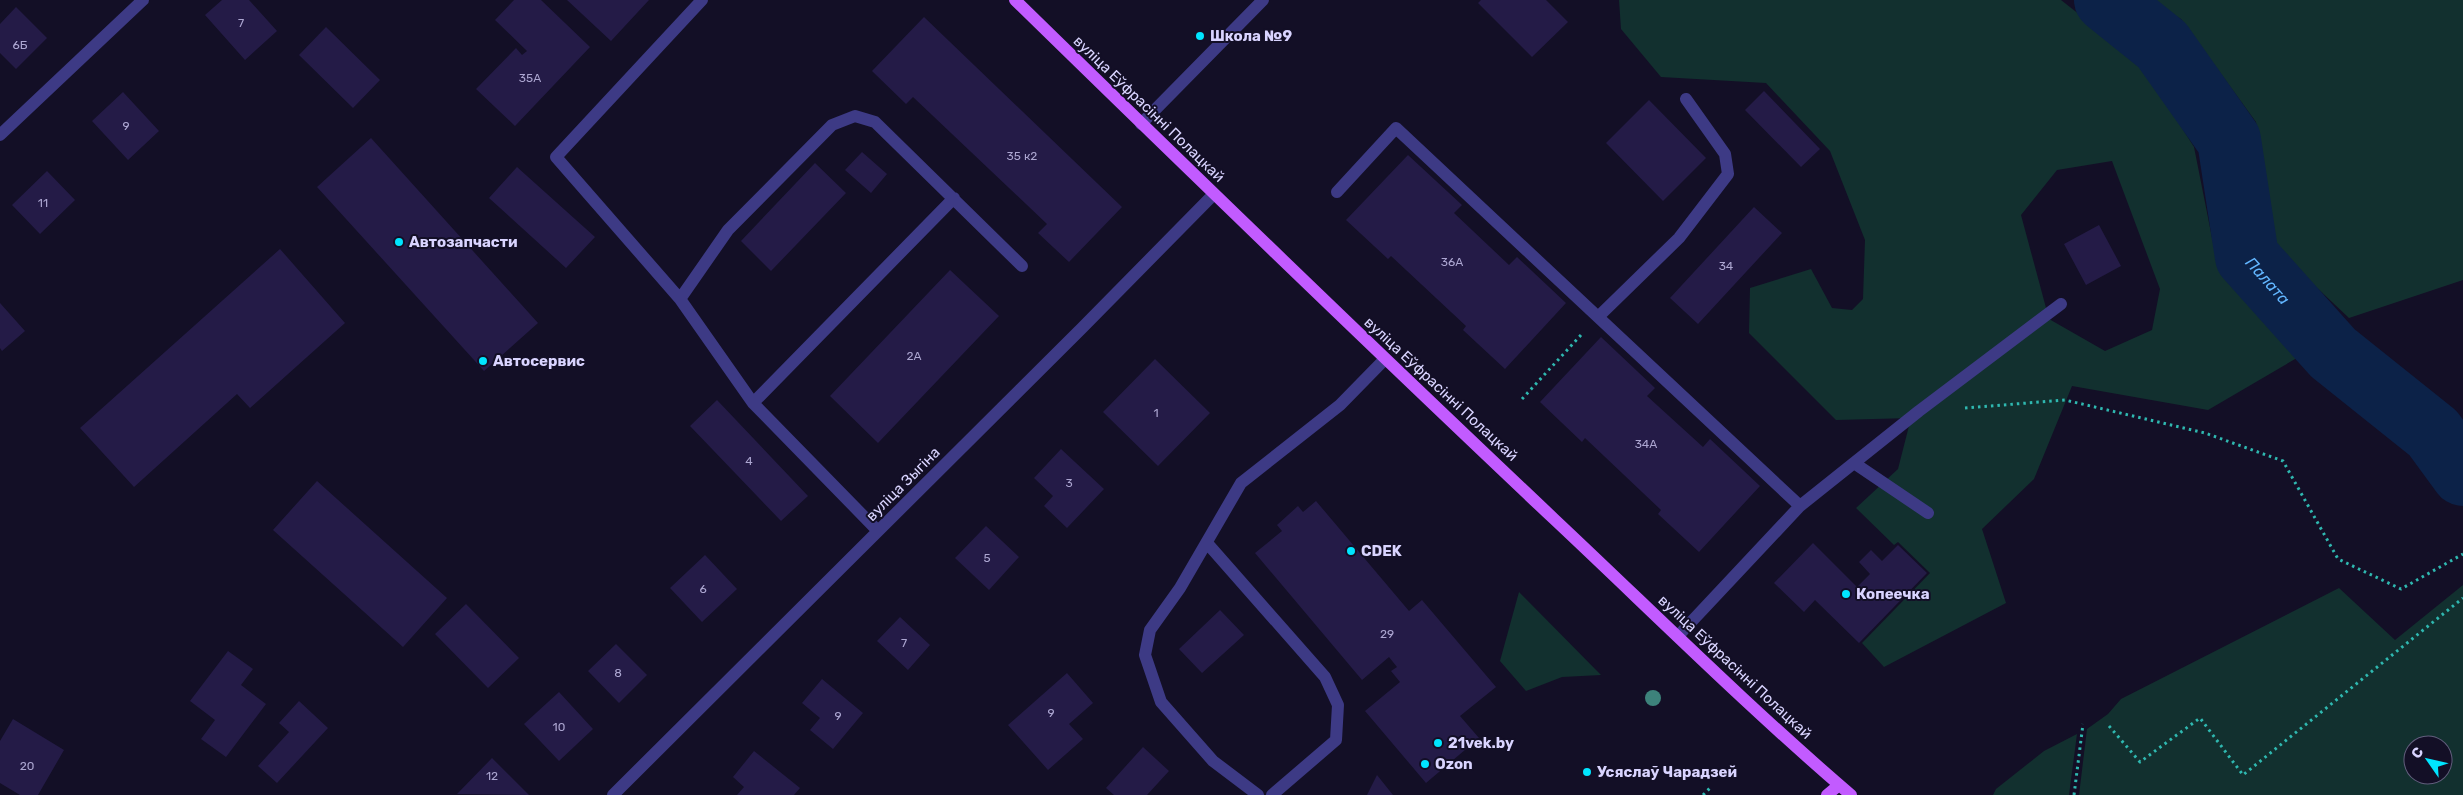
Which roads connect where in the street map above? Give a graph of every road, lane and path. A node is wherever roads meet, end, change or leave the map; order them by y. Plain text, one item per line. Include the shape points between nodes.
1 (143, 0) edge
2 (702, 0) edge
3 (1014, 0) edge
4 (1263, 0) edge
5 (1686, 99) dead end
6 (1141, 124) junction
7 (0, 135) edge
8 (1336, 192) dead end
9 (1213, 195) junction
10 (954, 198) junction
11 (1022, 266) dead end
12 (680, 299) junction
13 (2062, 304) dead end
14 (1598, 317) junction
15 (1385, 359) junction
16 (1522, 399) dead end
17 (753, 403) junction
18 (1919, 411) junction
19 (1854, 463) junction
20 (1800, 506) junction
21 (1928, 514) dead end
22 (878, 531) junction
23 (1207, 543) junction
24 (2463, 554) edge
25 (2463, 598) edge
26 (1678, 636) junction
27 (2083, 724) dead end
28 (2109, 726) dead end
29 (1839, 785) junction
30 (1711, 787) dead end
31 (613, 795) edge
32 (1258, 795) edge
33 (1272, 795) edge
34 (1703, 795) edge
35 (1828, 795) edge
36 (1851, 795) edge
37 (2074, 795) edge

1 - 7 street
2 - 12 street via 556,157
3 - 6 main road, вуліца Еўфрасінні Полацкай
4 - 6 street
5 - 14 street via 1725,154 1728,174 1679,238
6 - 9 main road, вуліца Еўфрасінні Полацкай
8 - 14 street via 1396,128
9 - 15 main road, вуліца Еўфрасінні Полацкай
9 - 22 street, вуліца Зыгіна
10 - 11 street
10 - 12 street via 875,122 855,116 832,124 728,230
10 - 17 street
12 - 17 street
13 - 18 street
14 - 16 path
14 - 20 street
15 - 23 street via 1340,405 1241,482
15 - 26 main road, вуліца Еўфрасінні Полацкай
17 - 22 street
18 - 19 street
18 - 24 path via 2065,400 2205,433 2283,461 2338,559 2347,564 2401,589
19 - 20 street
19 - 21 street
20 - 26 street
22 - 31 street, вуліца Зыгіна
23 - 32 street via 1150,630 1145,655 1161,702 1213,761
23 - 33 street via 1325,677 1338,706 1336,740
25 - 28 path via 2243,775 2200,718 2140,762
26 - 29 main road, вуліца Еўфрасінні Полацкай via 1775,730
27 - 37 path
29 - 35 main road
29 - 36 main road, вуліца Еўфрасінні Полацкай
30 - 34 path

